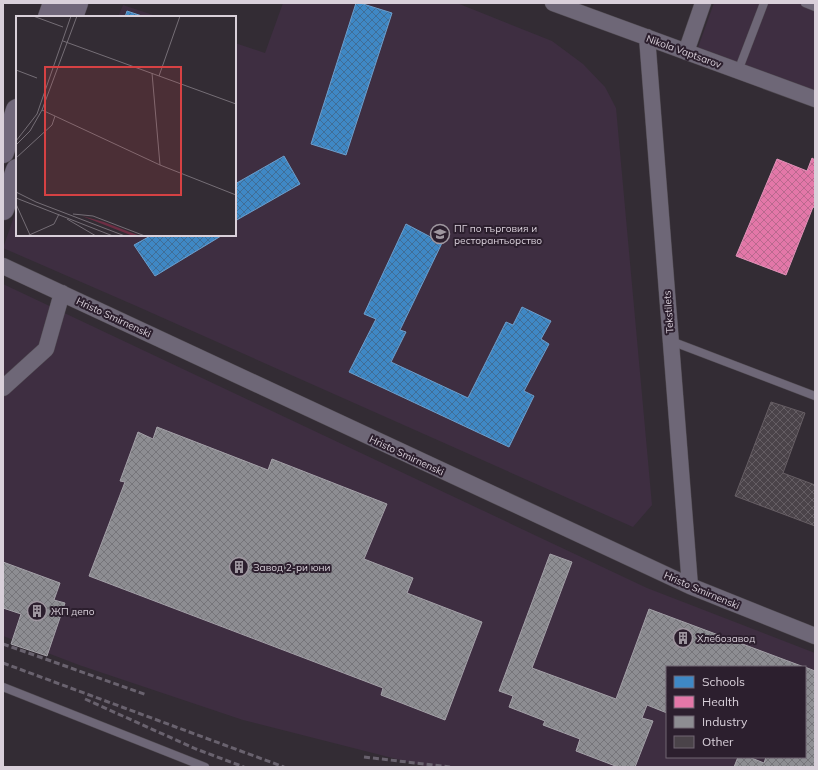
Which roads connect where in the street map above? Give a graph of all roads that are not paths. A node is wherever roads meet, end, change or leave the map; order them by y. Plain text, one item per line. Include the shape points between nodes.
1 (54, 3) edge
2 (77, 3) edge
3 (553, 3) edge
4 (703, 3) edge
5 (764, 3) edge
6 (805, 3) edge
7 (815, 7) edge
8 (49, 16) edge
9 (72, 16) edge
10 (646, 37) junction
11 (686, 52) junction
12 (738, 71) junction
13 (815, 99) edge
14 (16, 113) edge
15 (3, 152) edge
16 (16, 173) edge
17 (3, 209) edge
18 (3, 266) edge
19 (62, 293) junction
20 (671, 341) junction
21 (3, 388) edge
22 (815, 396) edge
23 (690, 586) junction
24 (815, 636) edge
25 (3, 687) edge
26 (205, 767) edge

1 - 8 main road
2 - 9 main road
3 - 10 street, Nikola Vaptsarov
4 - 11 street
5 - 12 lane
6 - 7 lane
10 - 11 street, Nikola Vaptsarov
10 - 20 street, Tekstilets
11 - 12 street, Nikola Vaptsarov
12 - 13 street, Nikola Vaptsarov
14 - 15 main road
16 - 17 main road
18 - 19 street, Hristo Smirnenski
19 - 21 street via 46,349
19 - 23 street, Hristo Smirnenski
20 - 22 lane
20 - 23 street, Tekstilets
23 - 24 street, Hristo Smirnenski
25 - 26 lane

